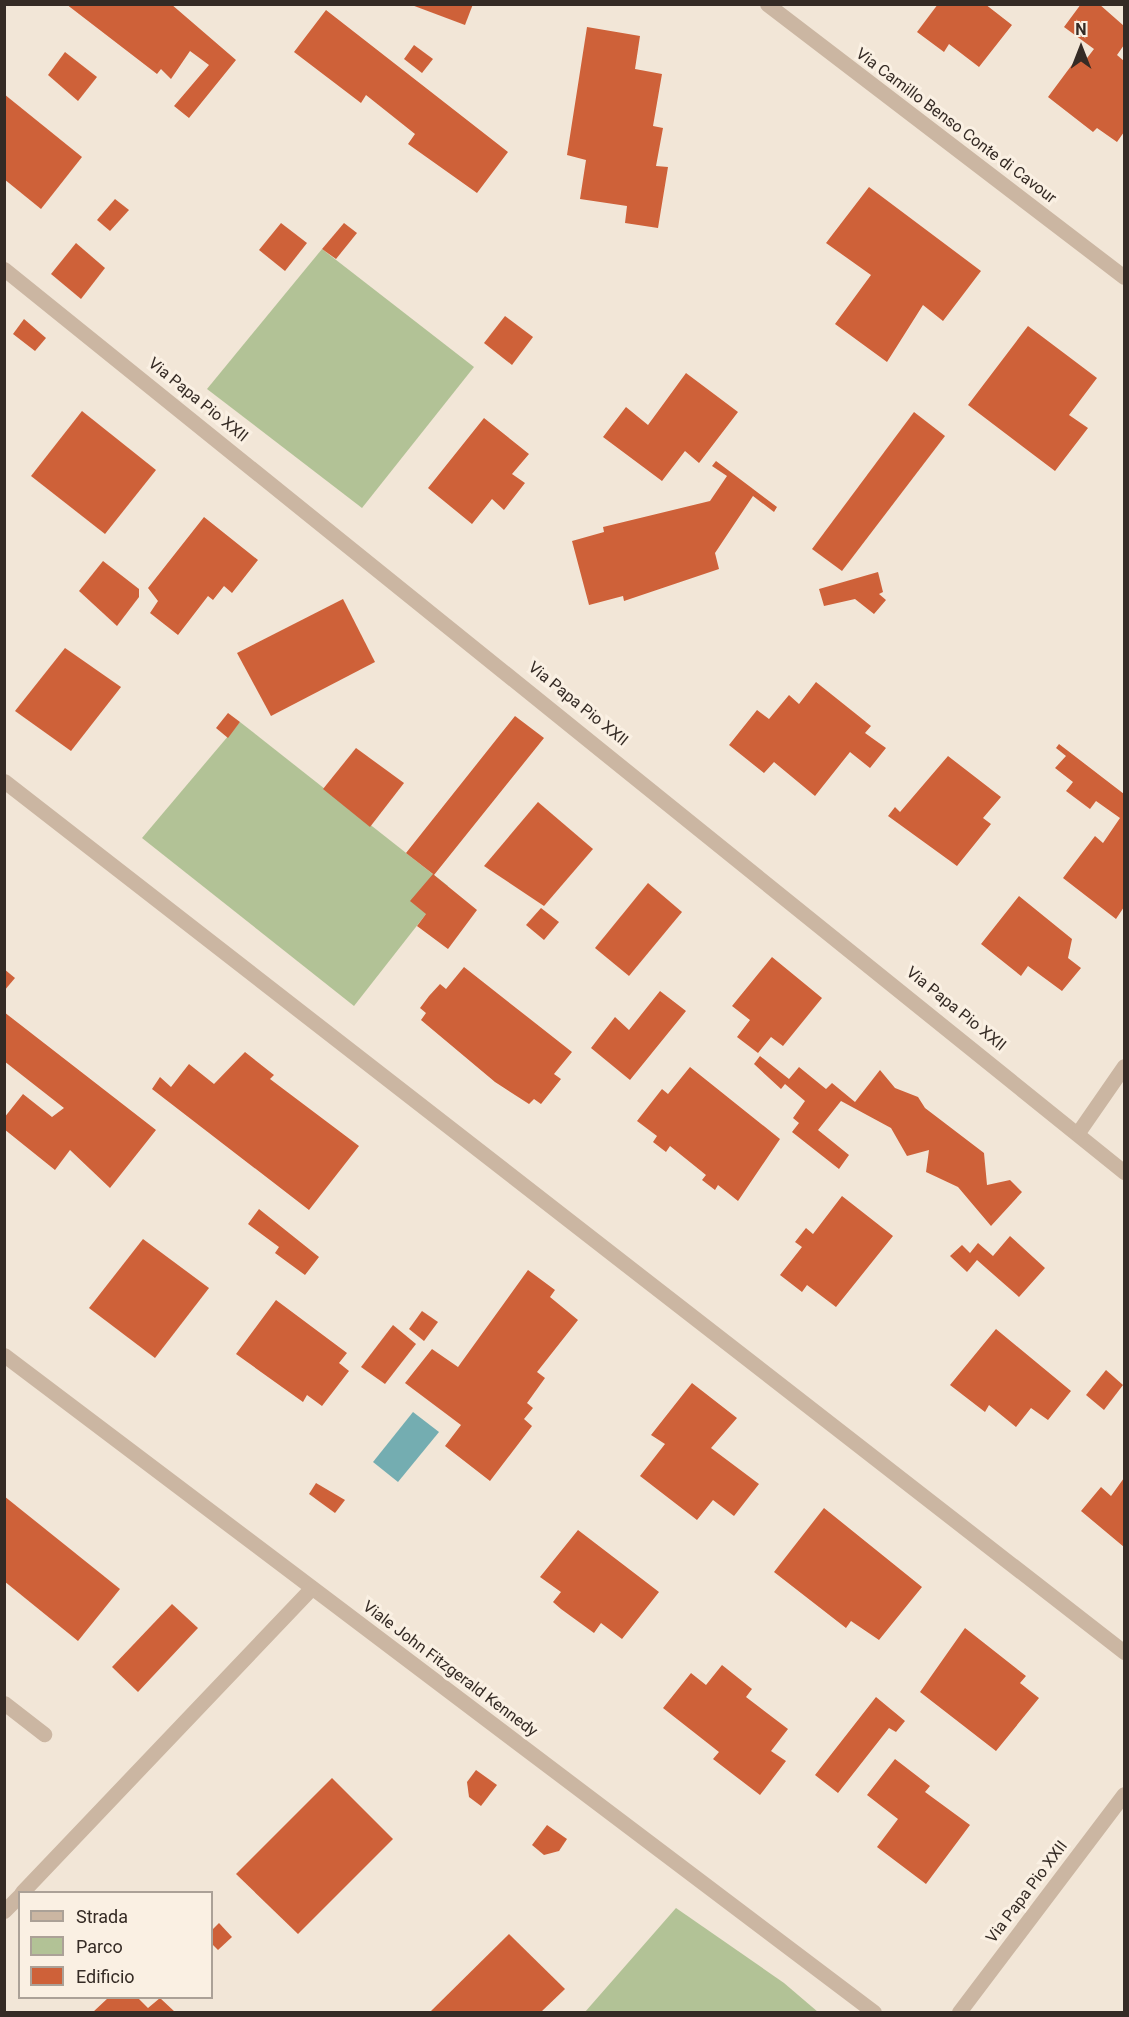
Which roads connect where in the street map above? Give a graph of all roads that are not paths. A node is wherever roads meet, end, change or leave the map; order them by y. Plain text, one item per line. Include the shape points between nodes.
1 (767, 4) edge
2 (4, 268) edge
3 (1125, 277) edge
4 (4, 781) edge
5 (1125, 1066) edge
6 (1079, 1131) junction
7 (1125, 1172) edge
8 (4, 1355) edge
9 (312, 1588) junction
10 (1125, 1652) edge
11 (4, 1703) edge
12 (44, 1734) dead end
13 (1125, 1794) edge
14 (24, 1891) edge
15 (18, 1897) edge
16 (4, 1911) edge
17 (874, 2013) edge
18 (959, 2013) edge

1 - 3 street, Via Camillo Benso Conte di Cavour
2 - 6 street, Via Papa Pio XXII
4 - 10 street
5 - 6 street
6 - 7 street, Via Papa Pio XXII
8 - 9 street, Viale John Fitzgerald Kennedy
9 - 14 street
9 - 17 street, Viale John Fitzgerald Kennedy
11 - 12 street
13 - 18 street, Via Papa Pio XXII
15 - 16 street

